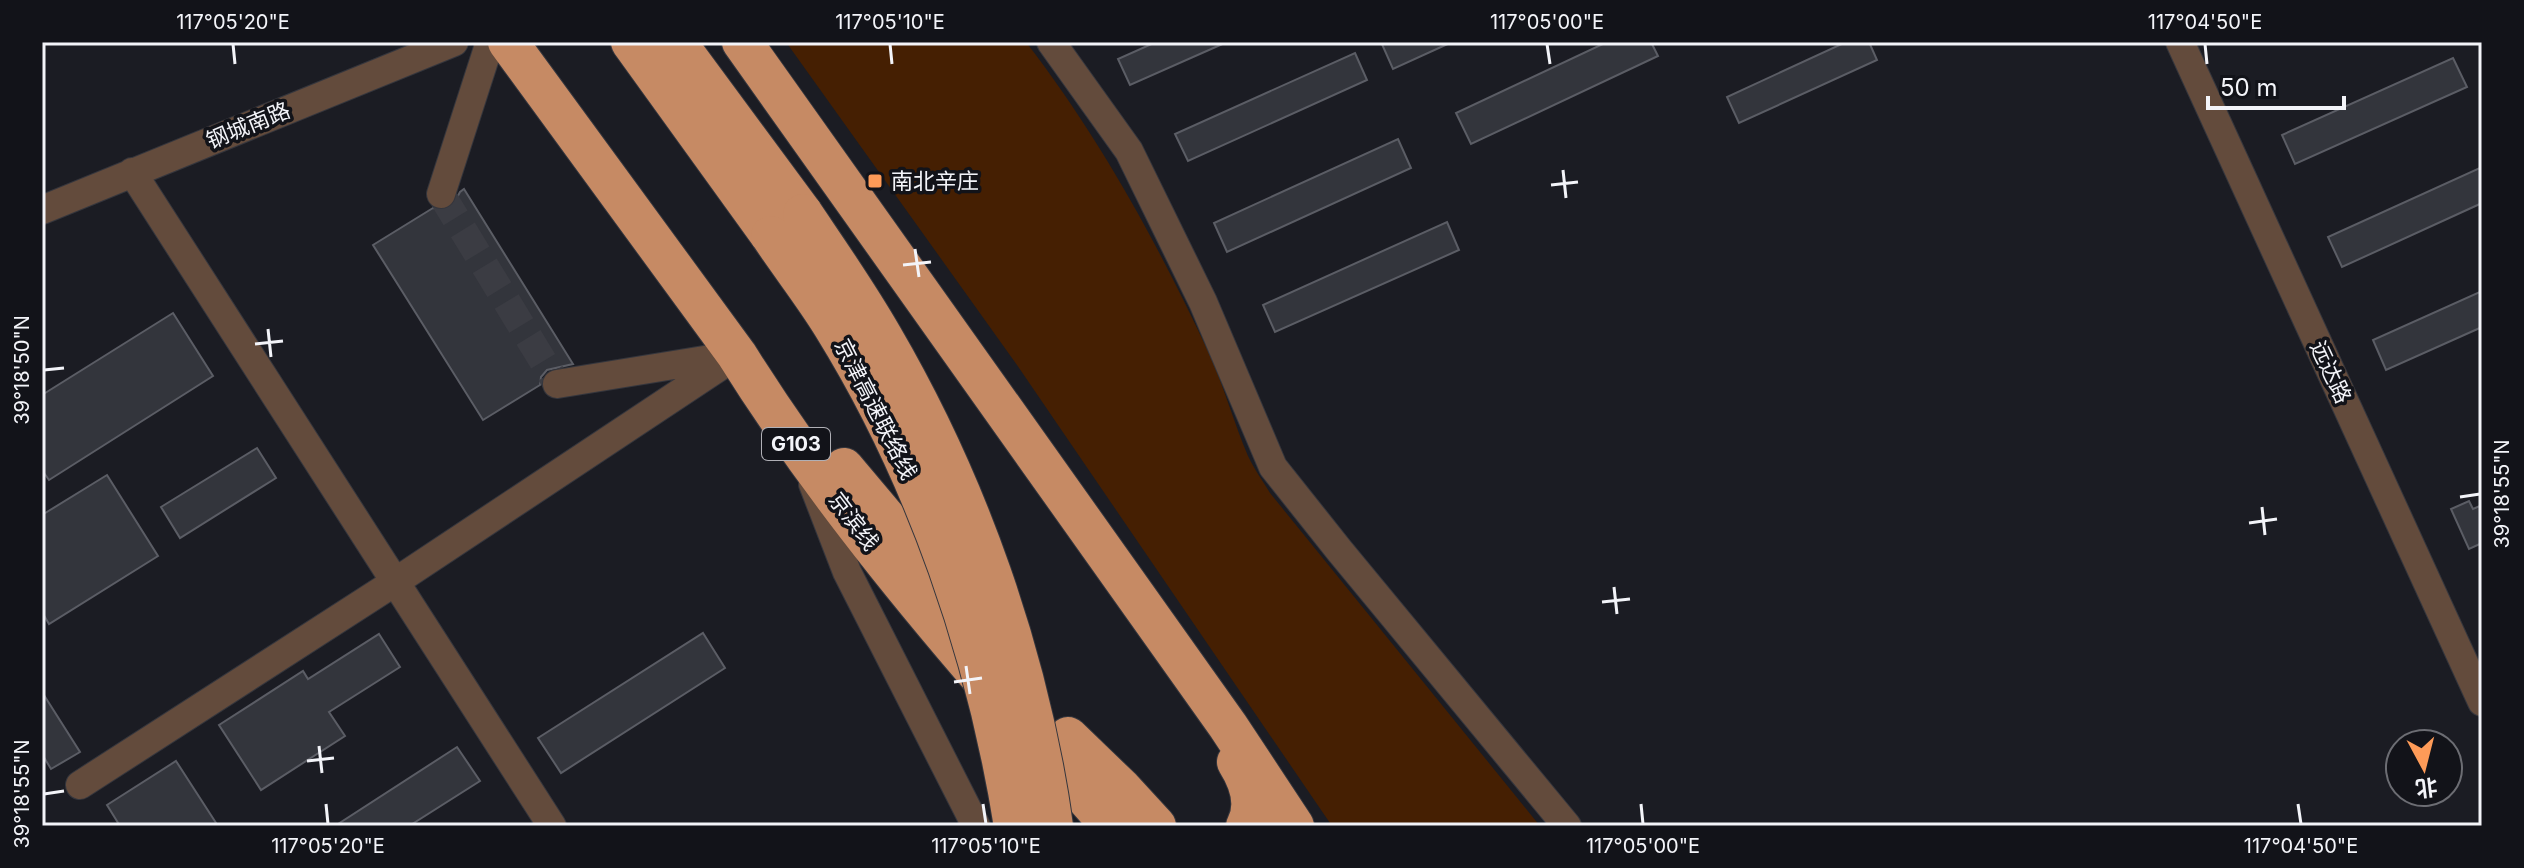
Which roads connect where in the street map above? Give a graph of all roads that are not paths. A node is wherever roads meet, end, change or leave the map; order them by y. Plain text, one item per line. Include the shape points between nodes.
1 (454, 42) edge
2 (490, 42) edge
3 (508, 42) edge
4 (631, 42) edge
5 (676, 42) edge
6 (742, 42) edge
7 (1051, 42) edge
8 (2180, 42) edge
9 (132, 172) junction
10 (441, 194) dead end
11 (42, 210) edge
12 (787, 225) junction
13 (737, 355) junction
14 (557, 384) dead end
15 (798, 446) junction
16 (395, 582) junction
17 (1173, 648) junction
18 (2482, 702) edge
19 (1068, 737) junction
20 (80, 785) dead end
21 (552, 826) edge
22 (985, 826) edge
23 (1053, 826) edge
24 (1111, 826) edge
25 (1138, 826) edge
26 (1156, 826) edge
27 (1246, 826) edge
28 (1294, 826) edge
29 (1567, 826) edge

1 - 9 street, 钢城南路
2 - 10 street
3 - 13 highway, 京滨线 / G103
4 - 12 highway, 京津高速联络线
5 - 12 highway, 京津高速联络线
6 - 17 highway
7 - 29 street via 1129,151 1203,302 1273,467
8 - 18 street, 远达路
9 - 11 street, 钢城南路
9 - 16 street
12 - 22 highway, 京津高速联络线, bridge via 832,323 887,423 948,569 1002,760
12 - 23 highway, 京津高速联络线, bridge via 883,337 921,407 1001,602 1033,717
13 - 14 street
13 - 15 highway, 京滨线 / G103
13 - 16 street
13 - 19 highway via 781,394
15 - 22 street via 847,572
15 - 24 highway, 京滨线 / G103 via 902,587
16 - 20 street
16 - 21 street
17 - 27 highway via 1188,687 1248,785 1252,803
17 - 28 highway
19 - 25 highway
19 - 26 highway

